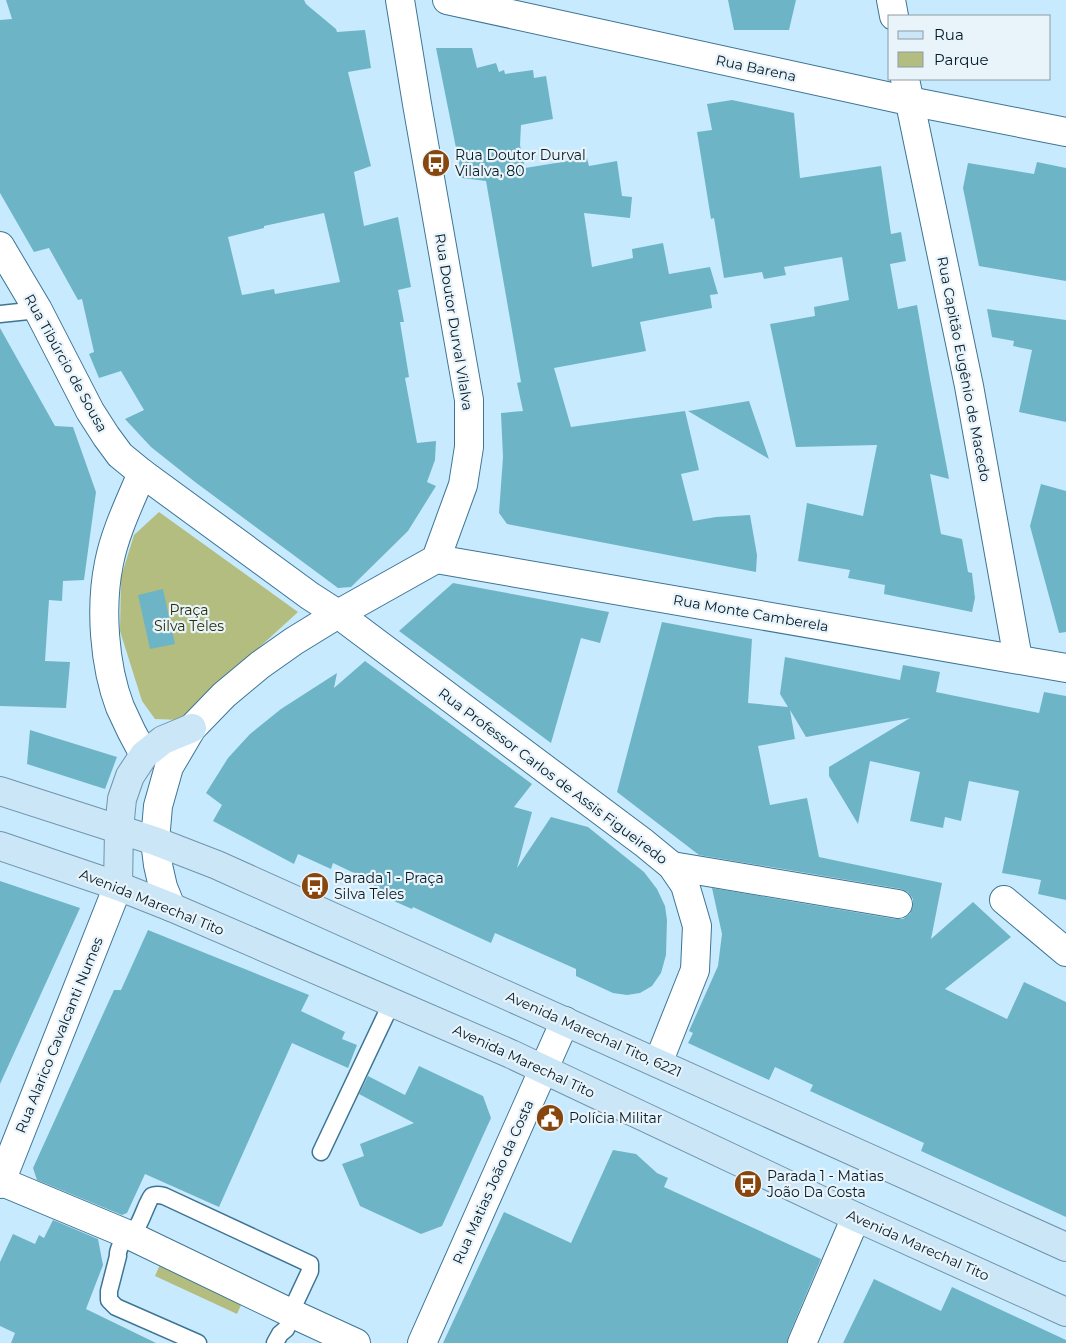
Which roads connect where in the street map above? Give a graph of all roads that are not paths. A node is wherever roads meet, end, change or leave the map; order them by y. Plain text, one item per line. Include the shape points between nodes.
1 (400, 0) edge
2 (447, 0) edge
3 (891, 0) edge
4 (894, 15) edge
5 (907, 90) edge
6 (1066, 132) edge
7 (0, 246) edge
8 (38, 310) junction
9 (0, 314) edge
10 (142, 473) junction
11 (436, 559) junction
12 (338, 614) junction
13 (1018, 659) junction
14 (1066, 668) edge
15 (192, 728) junction
16 (144, 755) junction
17 (0, 791) edge
18 (119, 829) junction
19 (155, 841) junction
20 (0, 846) edge
21 (672, 866) junction
22 (118, 886) junction
23 (1004, 900) dead end
24 (898, 904) dead end
25 (171, 907) junction
26 (1066, 952) edge
27 (392, 1002) junction
28 (565, 1021) junction
29 (658, 1063) junction
30 (544, 1069) junction
31 (321, 1152) dead end
32 (0, 1182) edge
33 (856, 1218) junction
34 (127, 1234) junction
35 (1066, 1247) edge
36 (1066, 1312) edge
37 (293, 1314) junction
38 (198, 1343) edge
39 (275, 1343) edge
40 (356, 1343) edge
41 (422, 1343) edge
42 (802, 1343) edge

1 - 11 street, Rua Doutor Durval Vilalva via 469,400 463,485
2 - 5 street, Rua Barena
3 - 4 street
5 - 6 street, Rua Barena
5 - 13 street, Rua Capitão Eugênio de Macedo via 969,386
7 - 8 street, Rua Tibúrcio de Sousa
8 - 9 lane
8 - 10 street, Rua Tibúrcio de Sousa via 95,419 120,455
10 - 12 street
10 - 16 street via 120,525 109,562 104,600 110,676 126,721
11 - 12 street
11 - 13 street, Rua Monte Camberela
12 - 15 street via 260,665
12 - 21 street, Rua Professor Carlos de Assis Figueiredo
13 - 14 street, Rua Monte Camberela
15 - 16 main road via 163,740
15 - 19 street via 170,767 158,806
16 - 18 main road via 130,776 122,799
17 - 18 main road
18 - 19 main road, Avenida Marechal Tito, 6221
18 - 22 main road
19 - 25 street via 163,887
19 - 28 main road, Avenida Marechal Tito, 6221 via 217,865
20 - 22 main road, Avenida Marechal Tito
21 - 24 street
21 - 29 street, Rua Professor Carlos de Assis Figueiredo via 685,885 697,926 695,970
22 - 25 main road, Avenida Marechal Tito
22 - 32 street, Rua Alarico Cavalcanti Numes
23 - 26 street
25 - 27 main road, Avenida Marechal Tito
27 - 30 main road, Avenida Marechal Tito
27 - 31 lane
28 - 29 main road, Avenida Marechal Tito, 6221
28 - 30 street, Rua Matias João da Costa
29 - 35 main road, Avenida Marechal Tito, 6221
30 - 33 main road, Avenida Marechal Tito
30 - 41 street, Rua Matias João da Costa
32 - 34 street
33 - 36 main road, Avenida Marechal Tito
33 - 42 street
34 - 37 street
34 - 37 lane via 138,1224 152,1196 160,1195 310,1264
34 - 38 lane via 118,1252 108,1300 116,1307
37 - 39 lane
37 - 40 street

